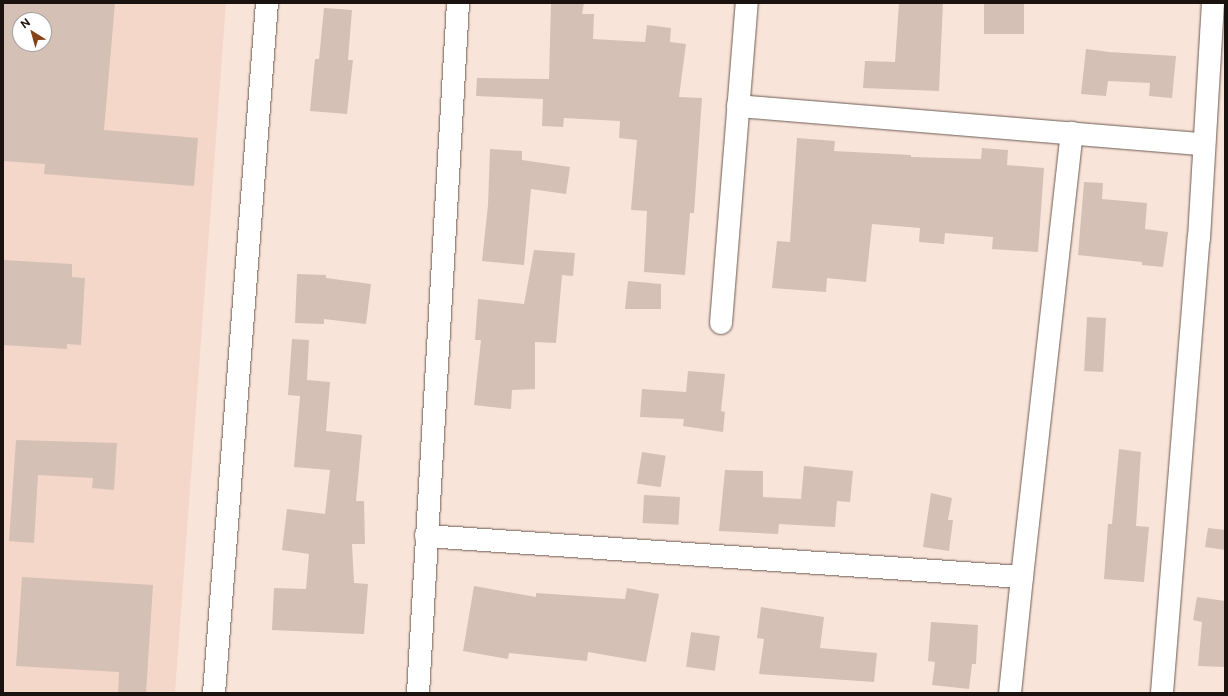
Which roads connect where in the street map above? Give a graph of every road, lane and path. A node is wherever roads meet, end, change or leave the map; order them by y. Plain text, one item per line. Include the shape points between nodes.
1 (267, 3) edge
2 (458, 3) edge
3 (747, 3) edge
4 (1213, 3) edge
5 (738, 106) junction
6 (1072, 133) junction
7 (1202, 144) junction
8 (721, 323) dead end
9 (426, 536) junction
10 (1022, 577) junction
11 (214, 693) edge
12 (418, 693) edge
13 (1010, 693) edge
14 (1162, 693) edge

1 - 11 street
2 - 9 street
3 - 5 street
4 - 7 street
5 - 6 street
5 - 8 street
6 - 7 street
6 - 10 street
7 - 14 street via 1198,238
9 - 10 street
9 - 12 street
10 - 13 street

